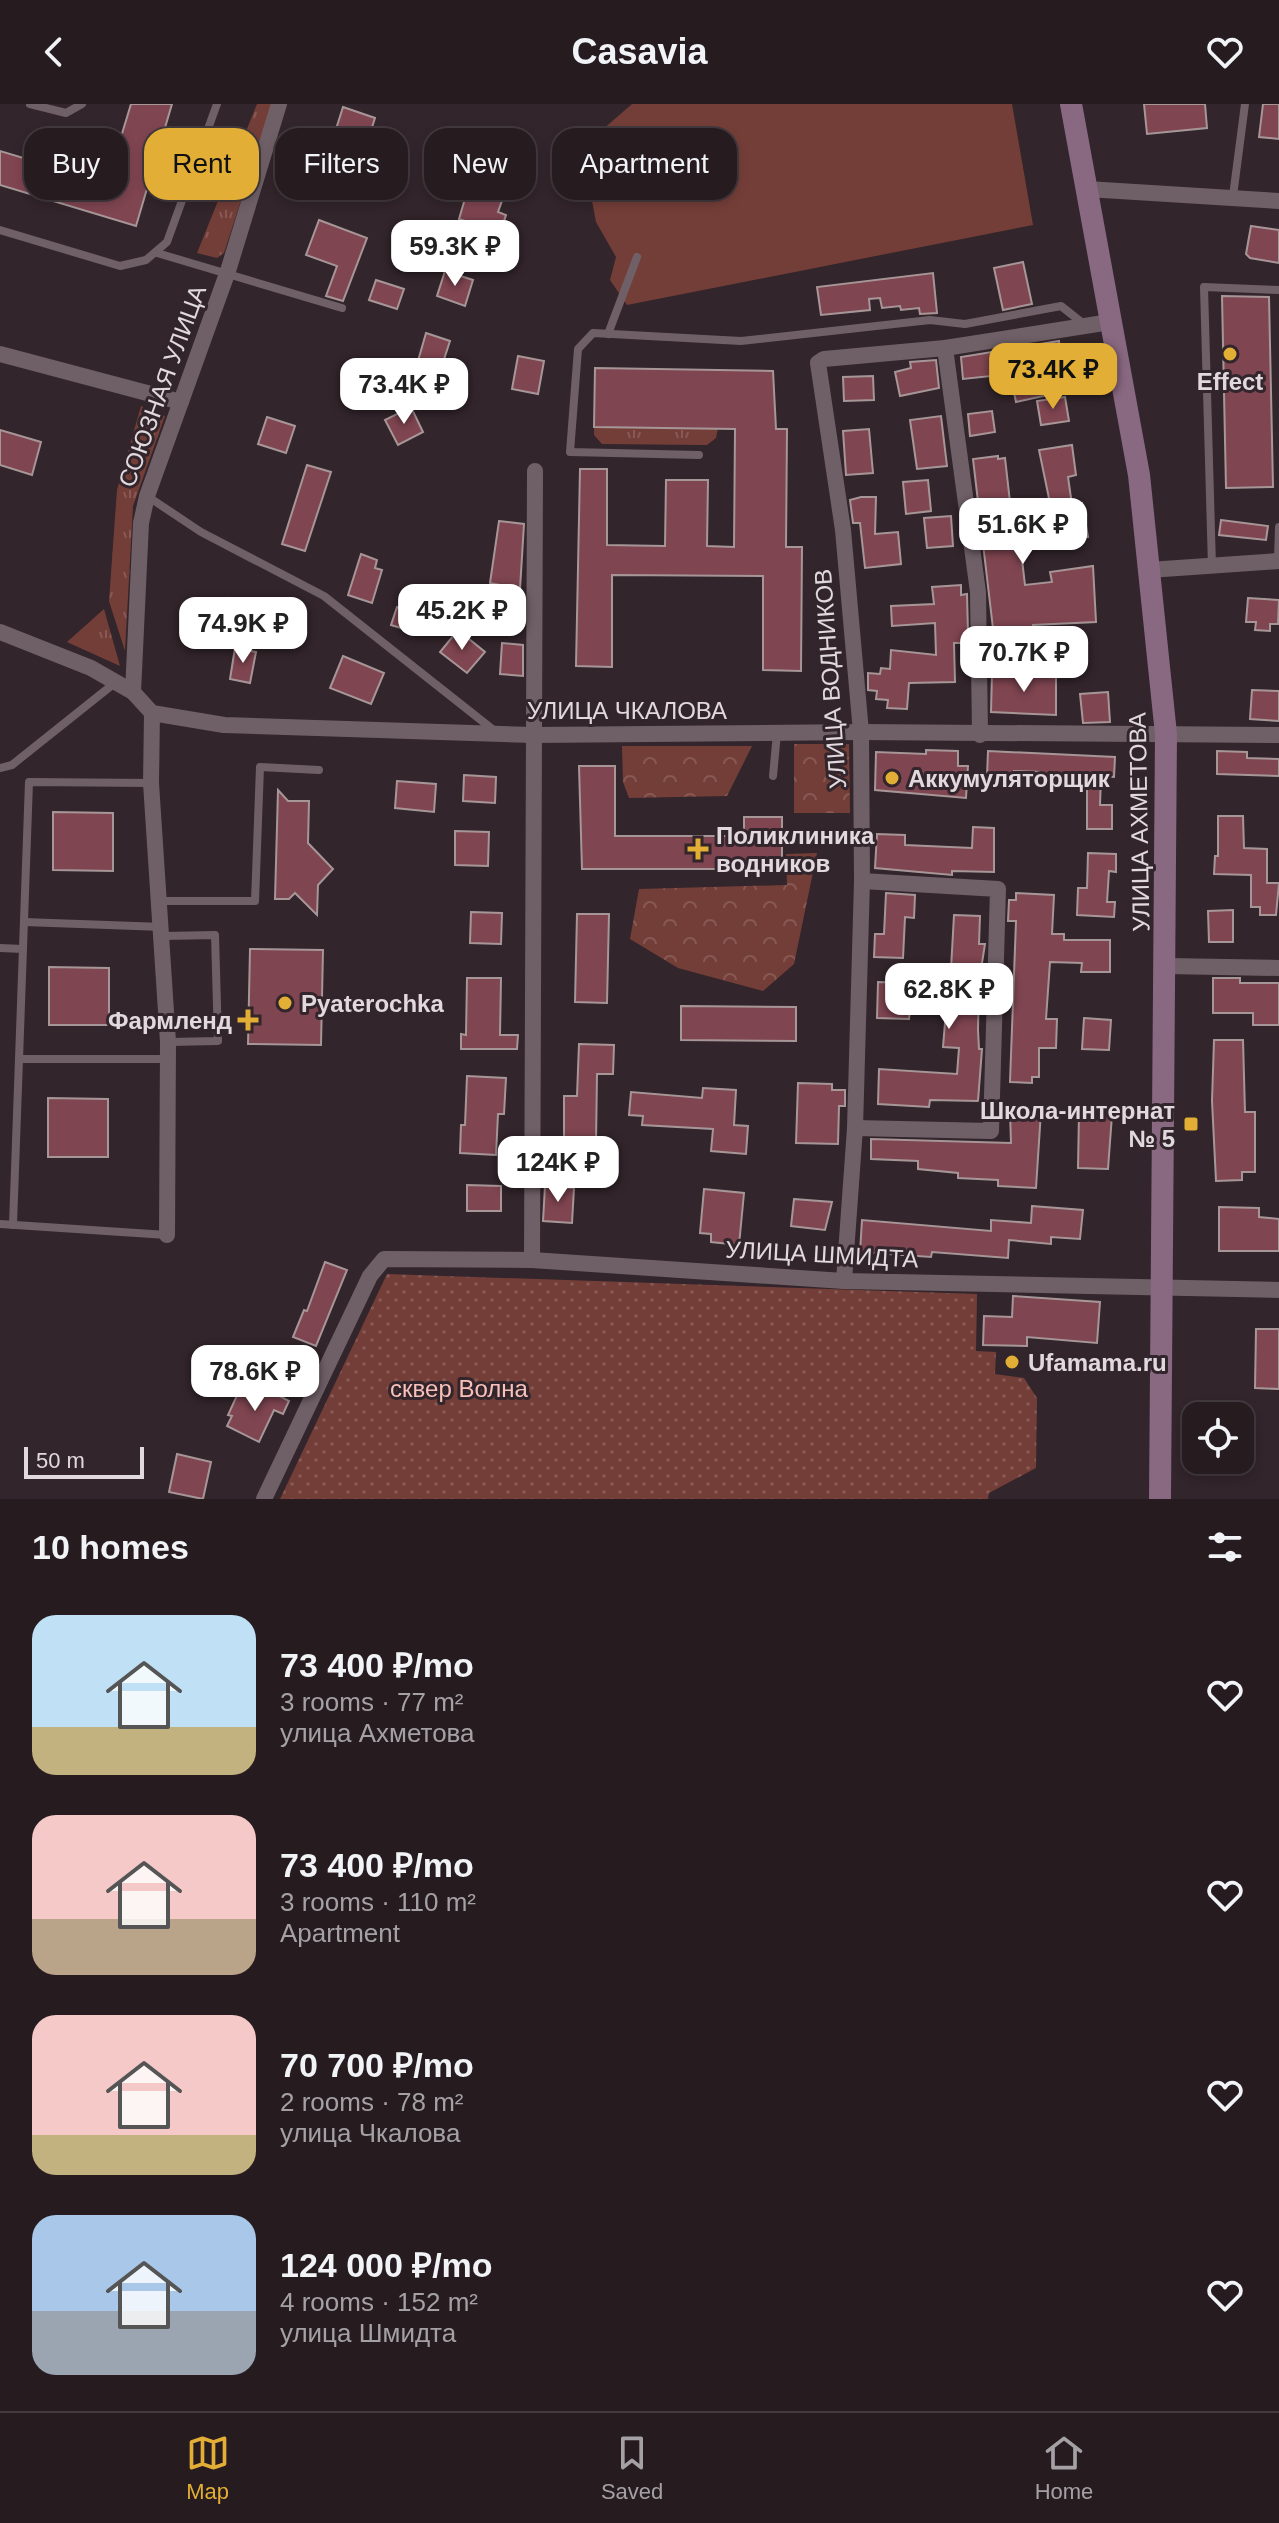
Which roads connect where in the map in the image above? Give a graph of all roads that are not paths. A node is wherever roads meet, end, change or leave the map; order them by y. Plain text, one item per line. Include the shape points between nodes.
1 (30, 104) edge
2 (82, 104) edge
3 (217, 104) edge
4 (279, 104) edge
5 (1071, 104) edge
6 (1245, 104) edge
7 (1087, 189) junction
8 (1233, 196) junction
9 (1279, 201) edge
10 (0, 230) edge
11 (157, 253) junction
12 (637, 257) dead end
13 (227, 274) junction
14 (1279, 290) edge
15 (342, 308) dead end
16 (1110, 322) junction
17 (1086, 325) junction
18 (608, 334) junction
19 (945, 348) junction
20 (0, 354) edge
21 (181, 402) junction
22 (699, 455) dead end
23 (535, 471) dead end
24 (147, 496) junction
25 (1279, 527) edge
26 (1278, 561) edge
27 (1212, 566) junction
28 (1149, 570) junction
29 (2, 636) edge
30 (116, 682) junction
31 (133, 692) junction
32 (152, 713) junction
33 (861, 732) junction
34 (777, 733) junction
35 (499, 734) junction
36 (1166, 734) junction
37 (533, 735) junction
38 (980, 735) junction
39 (1279, 735) edge
40 (1, 770) edge
41 (319, 770) dead end
42 (773, 776) dead end
43 (151, 783) junction
44 (862, 881) junction
45 (160, 901) junction
46 (24, 922) junction
47 (163, 931) junction
48 (0, 948) edge
49 (23, 949) junction
50 (1167, 966) junction
51 (1279, 968) edge
52 (168, 1050) junction
53 (19, 1059) junction
54 (855, 1128) junction
55 (0, 1224) edge
56 (13, 1225) junction
57 (167, 1235) joint
58 (532, 1260) junction
59 (844, 1281) junction
60 (1165, 1288) junction
61 (1279, 1290) edge
62 (264, 1499) edge
63 (1160, 1499) edge

1 - 2 lane via 66,113
3 - 11 lane via 167,242
4 - 13 street, СОЮЗНАЯ УЛИЦА
5 - 7 main road, УЛИЦА АХМЕТОВА
6 - 8 lane
7 - 8 street
7 - 16 main road, УЛИЦА АХМЕТОВА
8 - 9 street
10 - 11 lane via 120,266
11 - 13 lane
12 - 18 lane
13 - 15 lane
13 - 21 street, СОЮЗНАЯ УЛИЦА
14 - 27 lane via 1204,287
16 - 17 street
16 - 28 main road, УЛИЦА АХМЕТОВА via 1139,475
17 - 18 lane via 1061,306 965,324 930,320 741,341
17 - 19 street
18 - 22 lane via 593,333 578,349 570,452
19 - 33 street, УЛИЦА ВОДНИКОВ via 818,363 843,530
19 - 38 street via 978,592
20 - 21 street
21 - 24 street, СОЮЗНАЯ УЛИЦА
23 - 37 street
24 - 31 street, СОЮЗНАЯ УЛИЦА via 141,523
24 - 35 lane via 201,532 324,596
25 - 26 lane
26 - 27 street
27 - 28 street
28 - 36 main road, УЛИЦА АХМЕТОВА
29 - 30 street
30 - 31 street
30 - 40 lane
31 - 32 street
32 - 35 street, УЛИЦА ЧКАЛОВА via 224,725
32 - 43 street
33 - 34 street, УЛИЦА ЧКАЛОВА
33 - 38 street, УЛИЦА ЧКАЛОВА
33 - 44 street, УЛИЦА ВОДНИКОВ
34 - 37 street, УЛИЦА ЧКАЛОВА
34 - 42 lane
35 - 37 street, УЛИЦА ЧКАЛОВА
36 - 38 street, УЛИЦА ЧКАЛОВА
36 - 39 street, УЛИЦА ЧКАЛОВА
36 - 50 main road, УЛИЦА АХМЕТОВА
37 - 58 street
41 - 45 lane via 260,767 255,901
43 - 45 street
43 - 46 lane via 29,782
44 - 54 street, УЛИЦА ВОДНИКОВ
44 - 54 street via 998,889 991,1131
45 - 47 street
46 - 47 lane
46 - 49 lane
47 - 52 street
47 - 52 lane via 215,935 218,1041
48 - 49 lane
49 - 53 lane
50 - 51 street
50 - 60 main road, УЛИЦА АХМЕТОВА
52 - 53 lane
52 - 57 street
53 - 56 lane
54 - 59 street, УЛИЦА ВОДНИКОВ
55 - 56 lane
56 - 57 lane
58 - 59 street, УЛИЦА ШМИДТА
58 - 62 street, УЛИЦА ШМИДТА via 384,1259 370,1276
59 - 60 street, УЛИЦА ШМИДТА
60 - 61 street, УЛИЦА ШМИДТА
60 - 63 main road, УЛИЦА АХМЕТОВА

